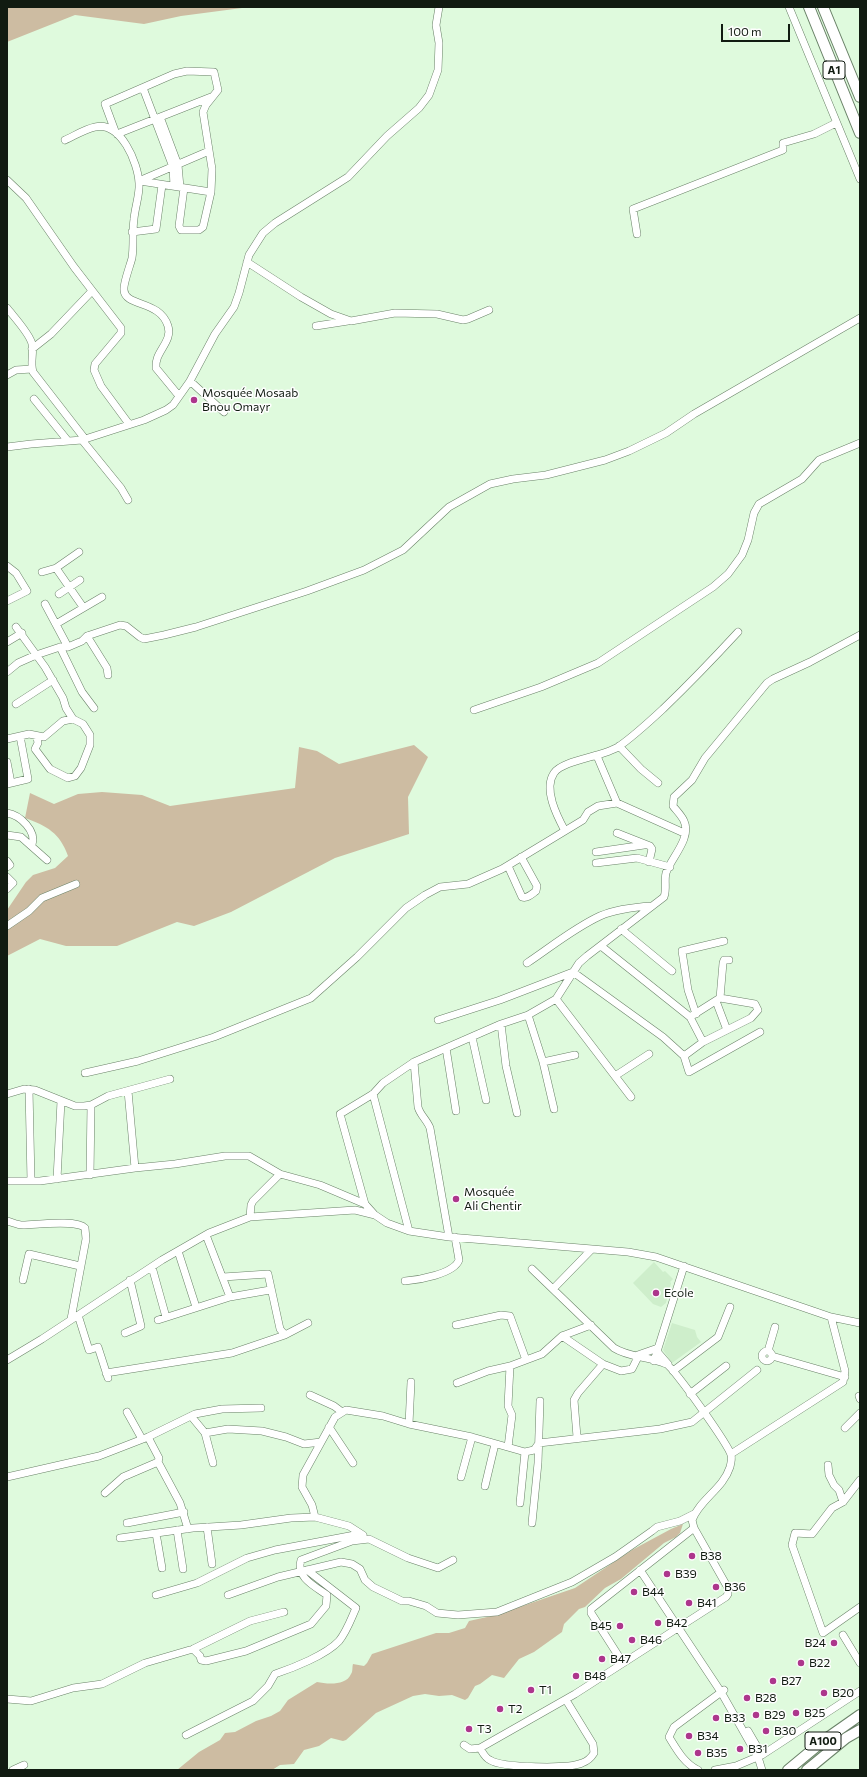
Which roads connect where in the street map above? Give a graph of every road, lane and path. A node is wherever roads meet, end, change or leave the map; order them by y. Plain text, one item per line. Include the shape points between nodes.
1 (439, 7) edge
2 (789, 7) edge
3 (808, 7) edge
4 (823, 7) edge
5 (143, 88) junction
6 (860, 94) edge
7 (211, 97) junction
8 (157, 118) junction
9 (836, 123) junction
10 (116, 133) junction
11 (860, 133) edge
12 (65, 140) dead end
13 (209, 151) junction
14 (176, 166) junction
15 (860, 179) edge
16 (7, 180) edge
17 (139, 181) junction
18 (162, 185) junction
19 (179, 187) junction
20 (211, 192) junction
21 (132, 232) junction
22 (636, 234) dead end
23 (246, 262) junction
24 (92, 291) junction
25 (7, 308) edge
26 (489, 310) dead end
27 (860, 318) edge
28 (350, 321) junction
29 (316, 326) dead end
30 (32, 349) junction
31 (32, 369) junction
32 (7, 375) edge
33 (190, 381) junction
34 (179, 396) junction
35 (34, 399) dead end
36 (224, 412) dead end
37 (129, 424) junction
38 (83, 440) junction
39 (68, 441) junction
40 (860, 443) edge
41 (7, 448) edge
42 (128, 500) dead end
43 (79, 552) dead end
44 (7, 566) edge
45 (56, 568) junction
46 (42, 572) dead end
47 (80, 580) dead end
48 (69, 587) junction
49 (59, 594) dead end
50 (102, 597) dead end
51 (7, 601) edge
52 (45, 604) dead end
53 (83, 607) junction
54 (56, 624) junction
55 (16, 627) dead end
56 (738, 632) dead end
57 (22, 633) junction
58 (860, 635) edge
59 (87, 636) junction
60 (7, 642) edge
61 (68, 646) junction
62 (60, 647) junction
63 (36, 654) junction
64 (7, 672) edge
65 (108, 675) dead end
66 (53, 680) junction
67 (16, 704) dead end
68 (94, 708) dead end
69 (474, 710) dead end
70 (73, 719) junction
71 (20, 736) junction
72 (37, 737) junction
73 (7, 739) edge
74 (619, 746) junction
75 (597, 756) junction
76 (7, 762) edge
77 (9, 783) edge
78 (658, 783) dead end
79 (617, 803) junction
80 (7, 813) edge
81 (565, 831) junction
82 (684, 832) junction
83 (617, 833) dead end
84 (7, 835) edge
85 (646, 844) junction
86 (32, 845) junction
87 (596, 852) dead end
88 (521, 857) junction
89 (47, 860) dead end
90 (7, 861) edge
91 (649, 862) junction
92 (596, 863) dead end
93 (508, 866) junction
94 (7, 867) edge
95 (670, 867) junction
96 (7, 877) edge
97 (76, 884) dead end
98 (7, 889) edge
99 (653, 906) junction
100 (7, 926) edge
101 (621, 929) junction
102 (724, 941) dead end
103 (601, 946) junction
104 (729, 960) dead end
105 (527, 963) dead end
106 (672, 971) dead end
107 (573, 972) junction
108 (556, 999) junction
109 (718, 999) junction
110 (528, 1014) junction
111 (693, 1016) junction
112 (438, 1020) dead end
113 (500, 1024) junction
114 (727, 1030) junction
115 (760, 1032) dead end
116 (472, 1037) junction
117 (703, 1042) junction
118 (446, 1048) junction
119 (649, 1054) dead end
120 (575, 1055) dead end
121 (684, 1056) junction
122 (414, 1062) junction
123 (543, 1062) junction
124 (84, 1073) dead end
125 (615, 1076) junction
126 (170, 1079) dead end
127 (29, 1089) junction
128 (128, 1091) junction
129 (7, 1094) edge
130 (373, 1094) junction
131 (631, 1097) dead end
132 (486, 1100) dead end
133 (61, 1101) junction
134 (91, 1105) junction
135 (554, 1109) dead end
136 (456, 1112) dead end
137 (517, 1113) dead end
138 (135, 1168) junction
139 (280, 1174) junction
140 (90, 1175) junction
141 (57, 1179) junction
142 (7, 1181) edge
143 (30, 1181) junction
144 (365, 1204) junction
145 (375, 1215) junction
146 (250, 1217) junction
147 (7, 1221) edge
148 (409, 1231) junction
149 (206, 1235) junction
150 (452, 1237) junction
151 (591, 1250) junction
152 (178, 1251) junction
153 (80, 1266) junction
154 (684, 1266) junction
155 (152, 1267) junction
156 (532, 1269) dead end
157 (222, 1277) junction
158 (23, 1280) dead end
159 (130, 1280) junction
160 (405, 1281) dead end
161 (553, 1289) junction
162 (270, 1290) junction
163 (230, 1297) junction
164 (196, 1307) junction
165 (730, 1307) dead end
166 (78, 1315) junction
167 (166, 1317) junction
168 (831, 1317) junction
169 (71, 1319) junction
170 (158, 1320) dead end
171 (308, 1323) dead end
172 (860, 1323) edge
173 (456, 1325) dead end
174 (591, 1325) junction
175 (775, 1327) dead end
176 (125, 1333) dead end
177 (284, 1335) junction
178 (562, 1336) junction
179 (657, 1350) junction
180 (636, 1357) junction
181 (768, 1357) junction
182 (7, 1360) edge
183 (526, 1360) junction
184 (654, 1361) junction
185 (602, 1364) junction
186 (668, 1364) junction
187 (510, 1366) junction
188 (726, 1366) dead end
189 (673, 1371) junction
190 (845, 1377) junction
191 (411, 1382) dead end
192 (457, 1383) dead end
193 (690, 1394) junction
194 (310, 1395) dead end
195 (540, 1400) dead end
196 (261, 1408) dead end
197 (127, 1412) dead end
198 (342, 1412) junction
199 (704, 1412) junction
200 (860, 1413) edge
201 (191, 1416) junction
202 (409, 1424) junction
203 (329, 1427) junction
204 (845, 1428) dead end
205 (205, 1433) junction
206 (472, 1437) junction
207 (145, 1438) junction
208 (577, 1438) junction
209 (321, 1442) junction
210 (539, 1443) junction
211 (495, 1444) junction
212 (508, 1447) junction
213 (525, 1452) junction
214 (731, 1454) junction
215 (158, 1462) junction
216 (213, 1463) dead end
217 (353, 1463) dead end
218 (828, 1465) dead end
219 (7, 1477) edge
220 (461, 1477) dead end
221 (860, 1480) edge
222 (485, 1486) dead end
223 (105, 1493) dead end
224 (843, 1502) junction
225 (520, 1503) dead end
226 (184, 1512) junction
227 (694, 1514) junction
228 (315, 1517) junction
229 (532, 1522) dead end
230 (127, 1523) dead end
231 (207, 1527) junction
232 (694, 1528) junction
233 (188, 1529) junction
234 (177, 1530) junction
235 (156, 1533) junction
236 (360, 1534) junction
237 (120, 1538) dead end
238 (369, 1538) junction
239 (453, 1560) dead end
240 (212, 1564) dead end
241 (162, 1568) dead end
242 (183, 1569) dead end
243 (640, 1570) junction
244 (304, 1571) junction
245 (156, 1595) dead end
246 (228, 1595) dead end
247 (860, 1607) edge
248 (284, 1612) dead end
249 (680, 1628) junction
250 (843, 1636) dead end
251 (193, 1649) junction
252 (860, 1663) edge
253 (623, 1664) junction
254 (723, 1691) junction
255 (860, 1691) edge
256 (7, 1699) edge
257 (566, 1700) junction
258 (860, 1715) edge
259 (860, 1730) edge
260 (186, 1735) dead end
261 (464, 1745) dead end
262 (480, 1748) junction
263 (760, 1756) junction
264 (24, 1765) dead end
265 (13, 1770) edge
266 (698, 1770) edge
267 (715, 1770) edge
268 (762, 1770) edge
269 (788, 1770) edge
270 (807, 1770) edge

1 - 23 street via 436,25 439,42 438,70 430,95 348,176 263,233
2 - 9 street
3 - 11 highway, A1
4 - 6 highway, A1
5 - 7 street via 187,70 214,72 218,90
5 - 8 street
5 - 10 street via 105,104
7 - 8 street
7 - 13 street via 203,112
8 - 10 street
8 - 14 street
9 - 15 street
9 - 22 street via 814,134 782,143 783,150 633,210
10 - 12 street via 96,126
10 - 17 street via 122,137 132,156
13 - 14 street
13 - 20 street via 212,169
14 - 17 street
14 - 19 street
16 - 24 street via 26,198
17 - 18 street
17 - 21 street
18 - 19 street
18 - 21 street via 156,229
19 - 20 street
19 - 20 street via 181,230 199,230 203,227
21 - 34 street via 132,256 124,294 130,299 152,307 164,316 169,336 157,357 156,368
23 - 28 street via 301,297
23 - 33 street via 236,303
24 - 30 street via 51,334
24 - 37 street via 121,330 95,364 94,370 101,386
25 - 30 street via 30,339
26 - 28 street via 462,320 437,314 395,313
27 - 59 street via 694,414 666,433 629,451 606,460 546,475 490,484 449,507 403,550 364,570 179,632 144,639 129,627 122,625
28 - 29 street
30 - 31 street
31 - 32 street via 16,370
31 - 38 street
33 - 34 street
33 - 36 street
34 - 37 street via 166,410
35 - 39 street
37 - 38 street
38 - 39 street
38 - 42 street
39 - 41 street
40 - 69 street via 820,460 802,479 759,504 742,555 728,574 713,587 598,663 541,687
43 - 45 street
44 - 51 street via 16,573 27,591
45 - 46 street
45 - 48 street
47 - 48 street
48 - 49 street
48 - 53 street
50 - 53 street
52 - 54 street
53 - 54 street
54 - 61 street
55 - 57 street
56 - 74 street via 686,687
57 - 60 street
57 - 63 street
58 - 82 street via 767,683 705,758 692,780 674,796 673,806 685,822
59 - 61 street via 82,641
59 - 65 street via 107,668
61 - 62 street
62 - 63 street
62 - 68 street via 82,692
63 - 64 street
63 - 66 street
66 - 67 street
66 - 70 street
70 - 72 street via 63,721 47,736
70 - 72 street via 83,724 91,740 81,768 75,776 67,778 50,769 37,753
71 - 72 street via 29,734
71 - 73 street
71 - 77 street via 28,779
74 - 75 street
74 - 78 street
75 - 79 street
75 - 81 street via 573,762 554,773 550,783 551,790 557,816
76 - 77 street
79 - 81 street via 598,806 588,812 583,820
79 - 82 street
80 - 86 street via 19,817 26,825 33,839
81 - 88 street
82 - 95 street via 679,851
83 - 85 street
84 - 86 street via 18,836
85 - 87 street
85 - 91 street via 652,849
86 - 89 street
88 - 93 street
88 - 93 street via 537,886 533,894 522,897
90 - 94 street via 10,864
91 - 92 street via 637,858
91 - 95 street
93 - 124 street via 468,884 440,887 425,895 406,908 311,998 214,1037 138,1061
95 - 99 street via 666,873 666,893
96 - 98 street via 12,883
97 - 100 street via 42,898 29,911
99 - 101 street
99 - 105 street via 622,909 601,916 578,928
101 - 103 street
101 - 106 street
102 - 111 street via 682,951
103 - 107 street via 586,956
103 - 111 street
104 - 109 street via 724,960 723,963
107 - 108 street
107 - 112 street
107 - 121 street via 663,1037
108 - 110 street
108 - 125 street
109 - 111 street
109 - 114 street
109 - 114 street via 757,1006 756,1014 752,1018
110 - 113 street
110 - 123 street
111 - 117 street
113 - 116 street
113 - 137 street
114 - 117 street
115 - 121 street via 689,1072
116 - 118 street
116 - 132 street
117 - 121 street
118 - 122 street
118 - 136 street
119 - 125 street
120 - 123 street
122 - 130 street via 383,1083
122 - 150 street via 418,1107 430,1128
123 - 135 street
125 - 131 street
126 - 128 street
127 - 129 street
127 - 133 street
127 - 143 street
128 - 134 street via 108,1096
128 - 138 street
130 - 144 street via 340,1114
130 - 148 street
133 - 134 street via 75,1106
133 - 141 street
134 - 140 street
138 - 139 street via 225,1156 249,1156
138 - 140 street
139 - 144 street via 320,1185
139 - 146 street via 251,1205
140 - 141 street
141 - 143 street
142 - 143 street
144 - 145 street
145 - 146 street via 349,1210
145 - 148 street via 387,1223
146 - 149 street
147 - 153 street via 22,1225 59,1223 83,1226 86,1239
148 - 150 street
149 - 152 street
149 - 157 street
150 - 151 street
150 - 160 street via 459,1260 454,1268 443,1273
151 - 154 street via 628,1252
151 - 161 street
152 - 155 street
152 - 164 street
153 - 158 street via 29,1254
153 - 169 street
154 - 168 street
154 - 179 street
155 - 159 street
155 - 167 street
156 - 161 street
157 - 162 street via 268,1274
157 - 163 street
159 - 166 street
159 - 176 street via 140,1326
161 - 174 street
162 - 163 street
162 - 177 street via 280,1329
163 - 164 street
164 - 167 street
165 - 189 street via 718,1337
166 - 169 street
166 - 177 street via 89,1350 98,1347 107,1375 232,1353
167 - 170 street
168 - 172 street
168 - 190 street
169 - 182 street
171 - 177 street
173 - 183 street via 510,1316
174 - 178 street
174 - 180 street via 614,1348
175 - 181 street
178 - 183 street via 542,1354
178 - 185 street
179 - 180 street via 652,1349
179 - 184 street
179 - 186 street
180 - 184 street
180 - 185 street via 632,1369 621,1371
181 - 190 street
181 - 199 street via 757,1370
183 - 187 street
184 - 186 street
185 - 208 street via 574,1400
186 - 189 street
187 - 192 street
187 - 212 street via 508,1406 512,1415
188 - 193 street
189 - 193 street
190 - 214 street via 837,1387
191 - 202 street
193 - 199 street
194 - 198 street
195 - 210 street
196 - 201 street via 222,1408
197 - 207 street
198 - 202 street via 346,1410 383,1416
198 - 203 street via 335,1417
199 - 208 street via 692,1422 660,1429
199 - 214 street
200 - 204 street
201 - 205 street
201 - 207 street
202 - 206 street
203 - 209 street
203 - 217 street
205 - 209 street via 228,1429 262,1431 304,1444
205 - 216 street
206 - 211 street
206 - 220 street
207 - 215 street via 159,1458
207 - 219 street via 99,1456
208 - 210 street
209 - 228 street via 302,1483
210 - 213 street via 534,1450
210 - 229 street
211 - 212 street
211 - 222 street
212 - 213 street
213 - 225 street
214 - 227 street via 728,1475
215 - 223 street via 123,1477
215 - 226 street
218 - 224 street via 829,1475
221 - 224 street
224 - 247 street via 832,1508 812,1534 795,1533 792,1545 823,1633
226 - 230 street
226 - 233 street
227 - 232 street
227 - 244 street via 657,1527 615,1557 572,1582 497,1612 458,1615 437,1613 426,1606 402,1601 373,1587 365,1580 360,1569 352,1564 341,1562
228 - 231 street
228 - 236 street via 349,1526
231 - 233 street
231 - 240 street
232 - 243 street
232 - 249 street via 728,1588 728,1594
233 - 234 street
234 - 235 street
234 - 242 street
235 - 237 street
235 - 241 street
236 - 238 street
236 - 245 street via 275,1550 247,1558 197,1583
238 - 239 street via 430,1566 438,1568
238 - 244 street via 352,1541 301,1560 300,1564
243 - 249 street
243 - 253 street via 591,1609 591,1613
244 - 246 street via 278,1577
244 - 251 street via 307,1581 328,1595 326,1606 311,1624 246,1650 206,1662
244 - 260 street via 356,1608 348,1628 338,1642 320,1655 275,1674 268,1686 253,1701
248 - 251 street via 250,1621
249 - 253 street
249 - 254 street
250 - 252 street
251 - 256 street via 145,1663 102,1684 73,1688 31,1701
253 - 257 street
254 - 263 street
254 - 266 street via 670,1733 669,1737 679,1754
255 - 263 street
257 - 262 street
257 - 262 street via 593,1744 594,1753 582,1764 563,1767 504,1764 490,1761
258 - 269 highway, A100 / A100
259 - 270 highway, A100 / A100 via 846,1738
261 - 262 street via 470,1750
263 - 267 street via 736,1766
263 - 268 street
264 - 265 street

